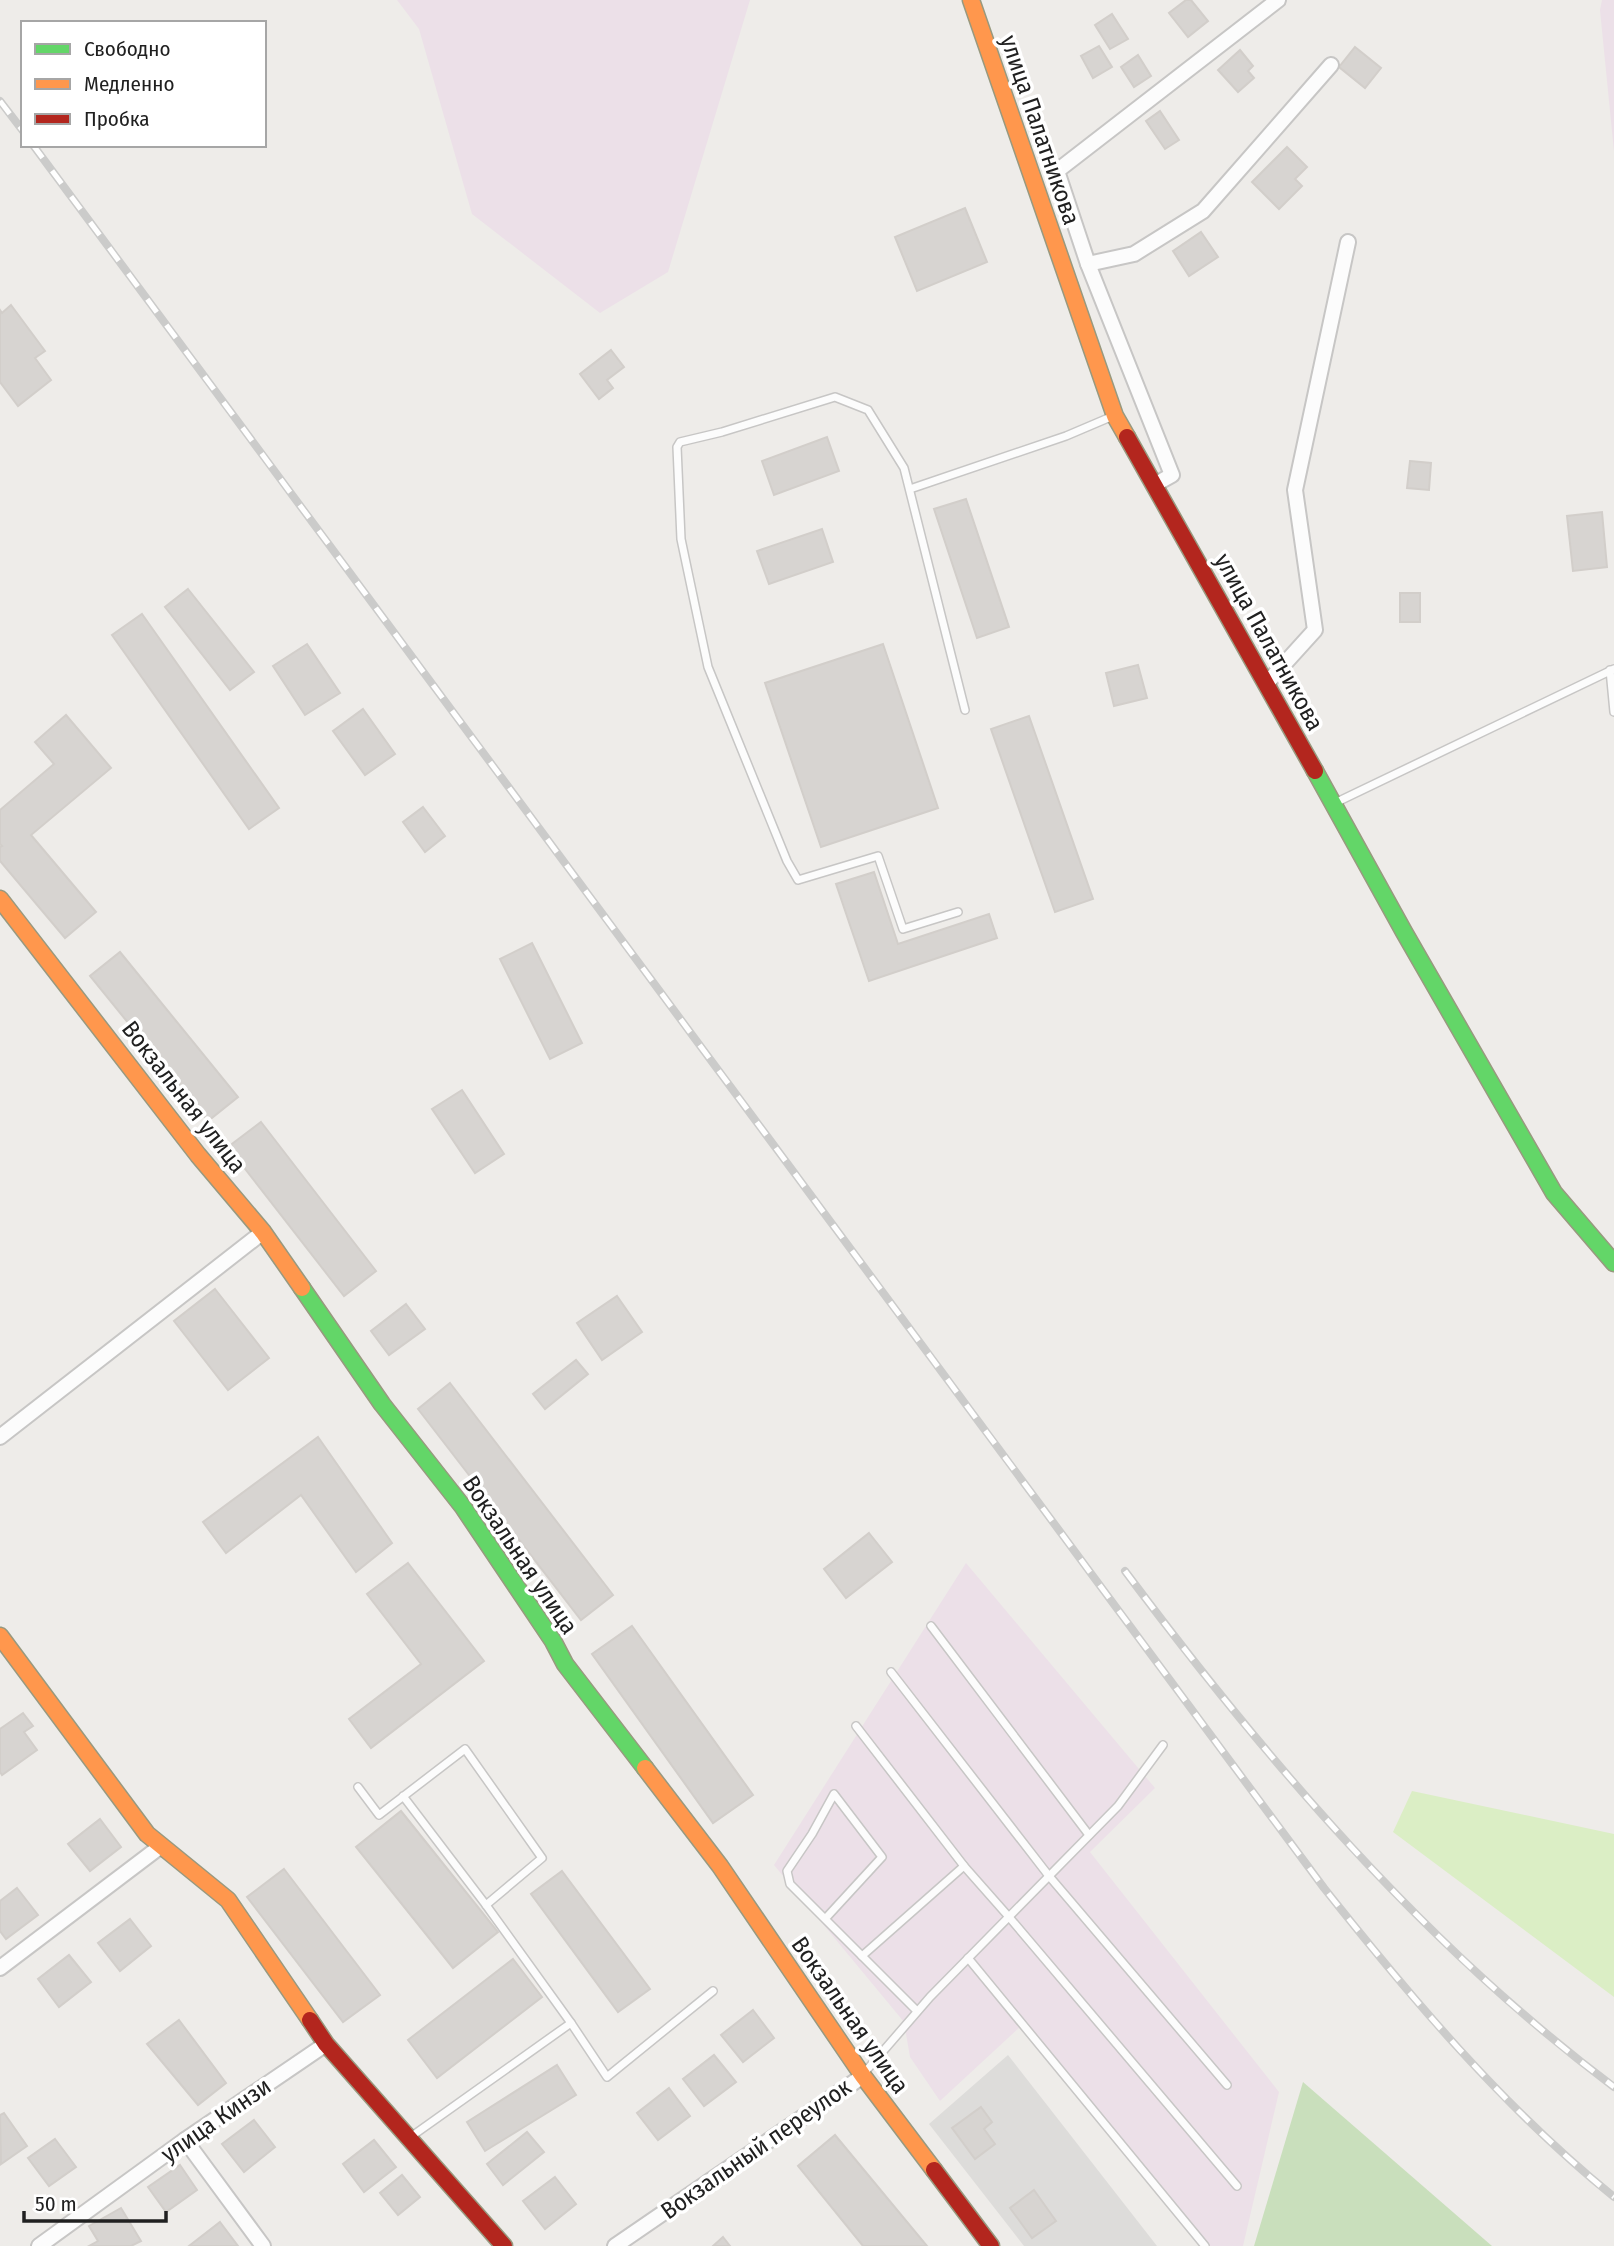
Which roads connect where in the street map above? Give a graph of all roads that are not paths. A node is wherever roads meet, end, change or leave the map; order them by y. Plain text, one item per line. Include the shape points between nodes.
1 (971, 0) edge
2 (1278, 0) edge
3 (1331, 65) dead end
4 (1348, 242) dead end
5 (1088, 264) junction
6 (1115, 416) junction
7 (1154, 485) junction
8 (910, 489) junction
9 (1612, 670) edge
10 (1267, 683) junction
11 (965, 710) dead end
12 (1614, 712) edge
13 (1333, 804) junction
14 (0, 899) edge
15 (957, 912) dead end
16 (262, 1232) junction
17 (1614, 1264) edge
18 (0, 1437) edge
19 (931, 1626) dead end
20 (0, 1636) edge
21 (891, 1672) dead end
22 (856, 1726) dead end
23 (1163, 1745) dead end
24 (358, 1787) dead end
25 (403, 1796) junction
26 (1089, 1835) junction
27 (161, 1846) junction
28 (964, 1866) junction
29 (1049, 1876) junction
30 (486, 1905) junction
31 (1009, 1917) junction
32 (825, 1919) junction
33 (862, 1956) junction
34 (968, 1958) junction
35 (0, 1968) edge
36 (713, 1991) dead end
37 (918, 2011) junction
38 (570, 2024) junction
39 (326, 2044) junction
40 (863, 2076) junction
41 (1227, 2085) dead end
42 (409, 2139) junction
43 (185, 2140) junction
44 (1237, 2186) dead end
45 (39, 2246) edge
46 (263, 2246) edge
47 (504, 2246) edge
48 (615, 2246) edge
49 (990, 2246) edge
50 (1205, 2246) edge

1 - 6 street, улица Палатникова
2 - 5 street via 1057,171
3 - 5 street via 1203,211 1134,254
4 - 10 street via 1295,490 1315,630
5 - 7 street via 1172,475
6 - 7 street, улица Палатникова
6 - 8 lane
7 - 10 street, улица Палатникова
8 - 11 lane
8 - 15 lane via 904,468 868,410 835,397 680,442 677,447 681,540 708,667 797,880 878,856 903,929
9 - 12 lane
9 - 13 lane
10 - 13 street, улица Палатникова
13 - 17 street, улица Палатникова via 1554,1193
14 - 16 street, Вокзальная улица
16 - 18 street
16 - 40 street, Вокзальная улица via 382,1404 463,1507 565,1664 720,1866
19 - 26 lane
20 - 27 street via 147,1834
21 - 29 lane
22 - 28 lane
23 - 26 lane via 1118,1806
24 - 25 lane via 379,1815
25 - 30 lane
25 - 30 lane via 465,1749 542,1858
26 - 29 lane
27 - 35 street
27 - 39 street via 228,1900
28 - 31 lane
28 - 33 lane
29 - 31 lane
29 - 41 lane
30 - 38 lane
31 - 34 lane
31 - 44 lane
32 - 32 lane via 882,1857 834,1794 788,1871 790,1884
32 - 33 lane
33 - 37 lane
34 - 37 lane
34 - 50 lane
36 - 38 lane via 607,2077
37 - 40 lane
38 - 42 lane
39 - 42 street
39 - 43 street, улица Кинзи
40 - 48 street, Вокзальный переулок
40 - 49 street, Вокзальная улица
42 - 47 street
43 - 45 street, улица Кинзи
43 - 46 street

